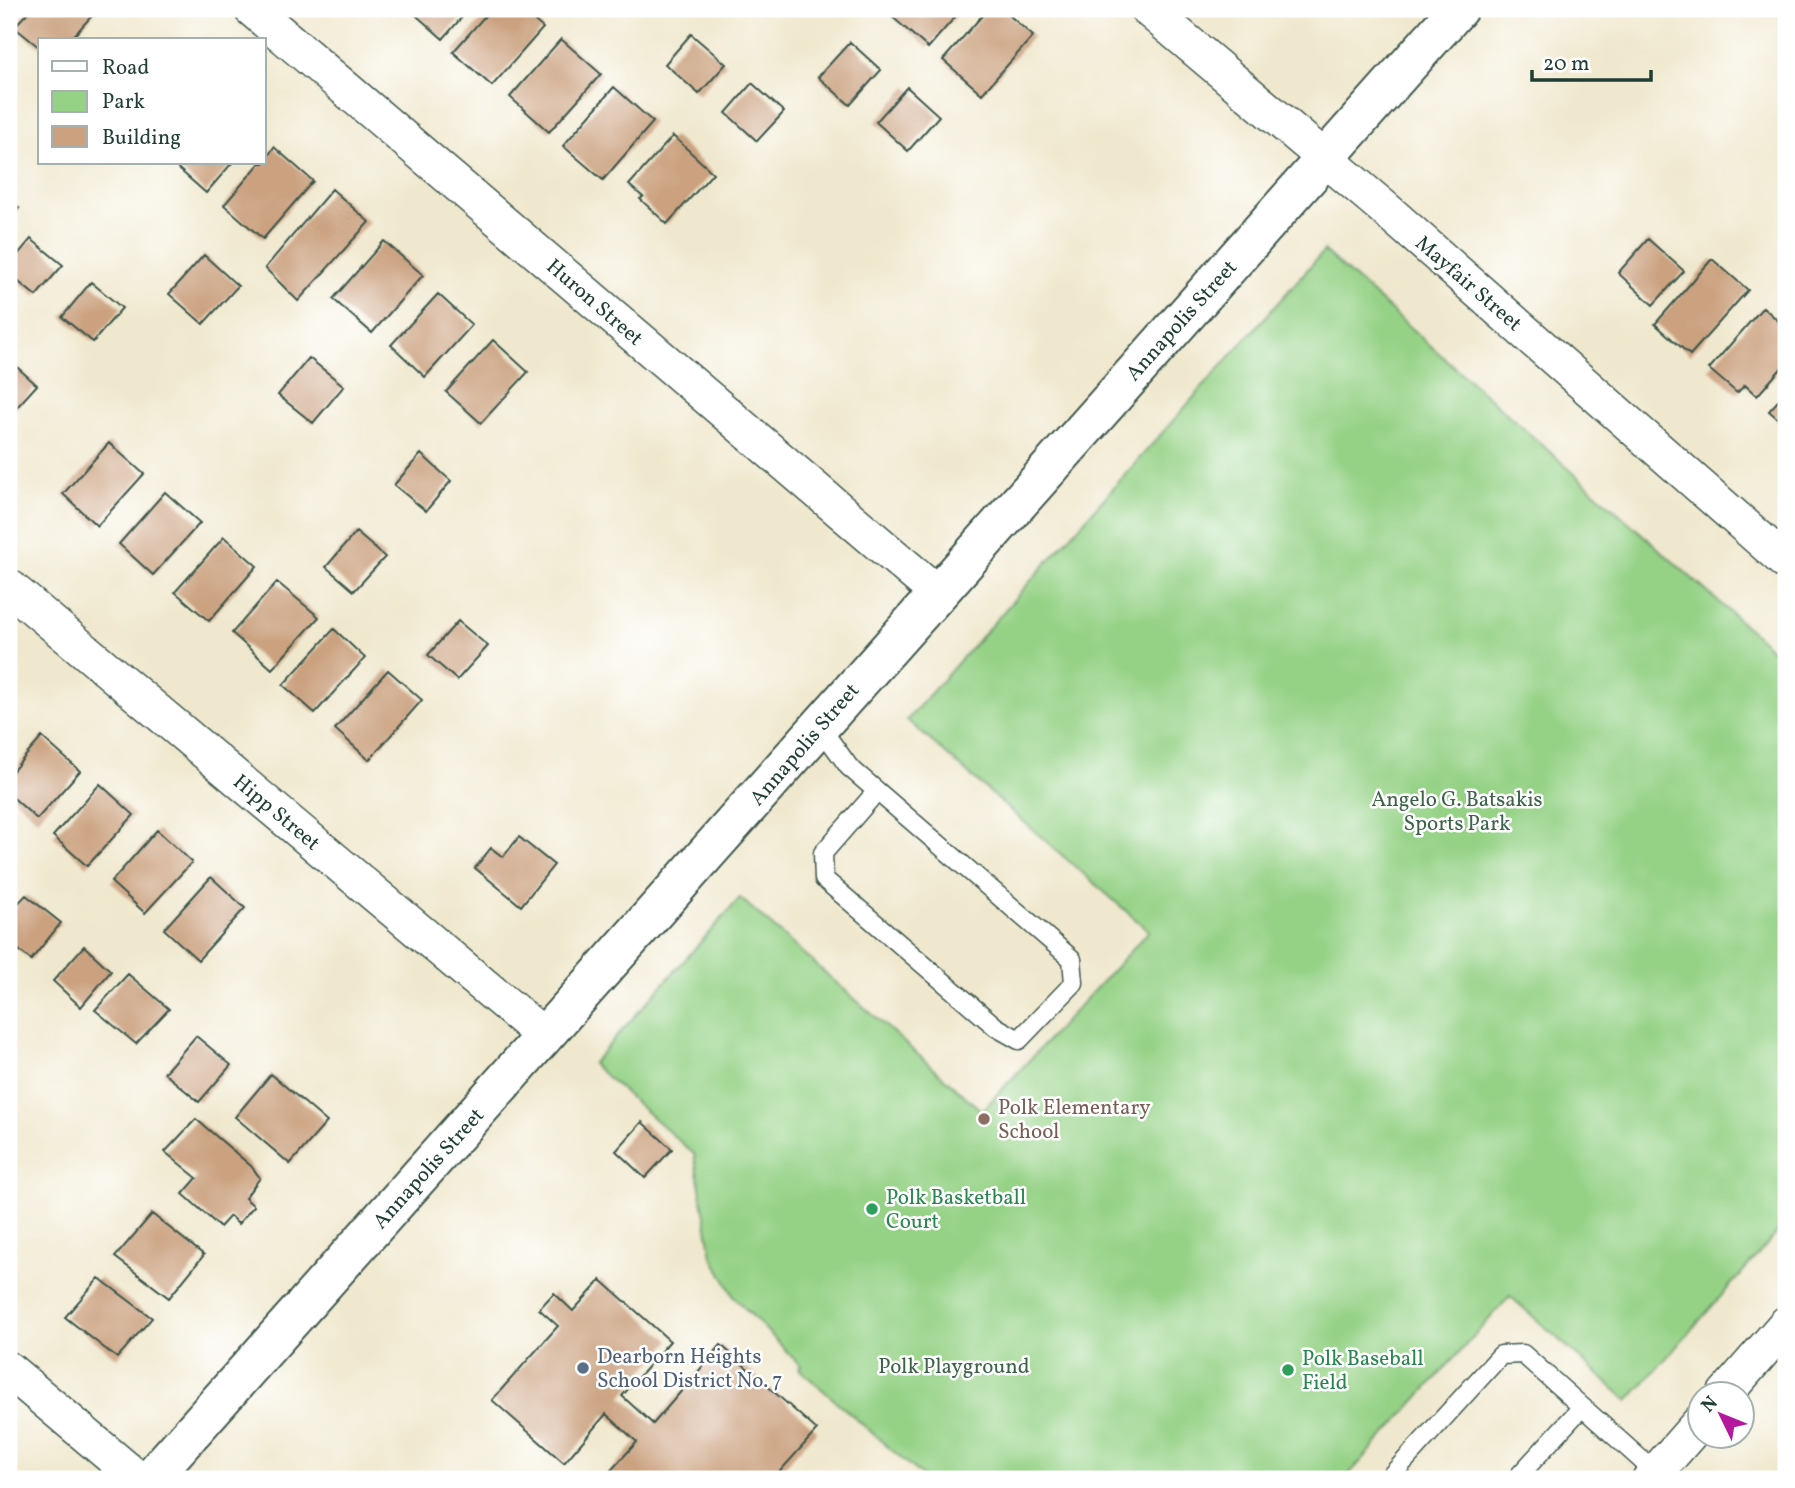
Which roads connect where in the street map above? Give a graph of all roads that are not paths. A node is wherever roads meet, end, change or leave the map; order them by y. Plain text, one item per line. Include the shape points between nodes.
1 (252, 9) edge
2 (1148, 9) edge
3 (1458, 9) edge
4 (1324, 159) junction
5 (1786, 562) edge
6 (9, 587) edge
7 (937, 594) junction
8 (820, 727) junction
9 (877, 791) junction
10 (545, 1037) junction
11 (1784, 1332) edge
12 (9, 1370) edge
13 (1738, 1380) edge
14 (1582, 1407) junction
15 (1686, 1438) edge
16 (1653, 1476) edge
17 (138, 1479) edge
18 (150, 1479) edge
19 (1388, 1479) edge
20 (1516, 1479) edge

1 - 7 street, Huron Street
2 - 4 street, Mayfair Street
3 - 4 street, Annapolis Street
4 - 5 street, Mayfair Street
4 - 7 street, Annapolis Street
6 - 10 street, Hipp Street
7 - 8 street, Annapolis Street
8 - 9 lane via 849,767
8 - 10 street, Annapolis Street
9 - 9 lane via 1072,959 1074,983 1018,1040 996,1027 824,879 823,853
10 - 18 street, Annapolis Street
11 - 13 street
12 - 17 street
14 - 16 lane
14 - 19 lane via 1523,1354 1501,1355
14 - 20 lane
15 - 16 street

